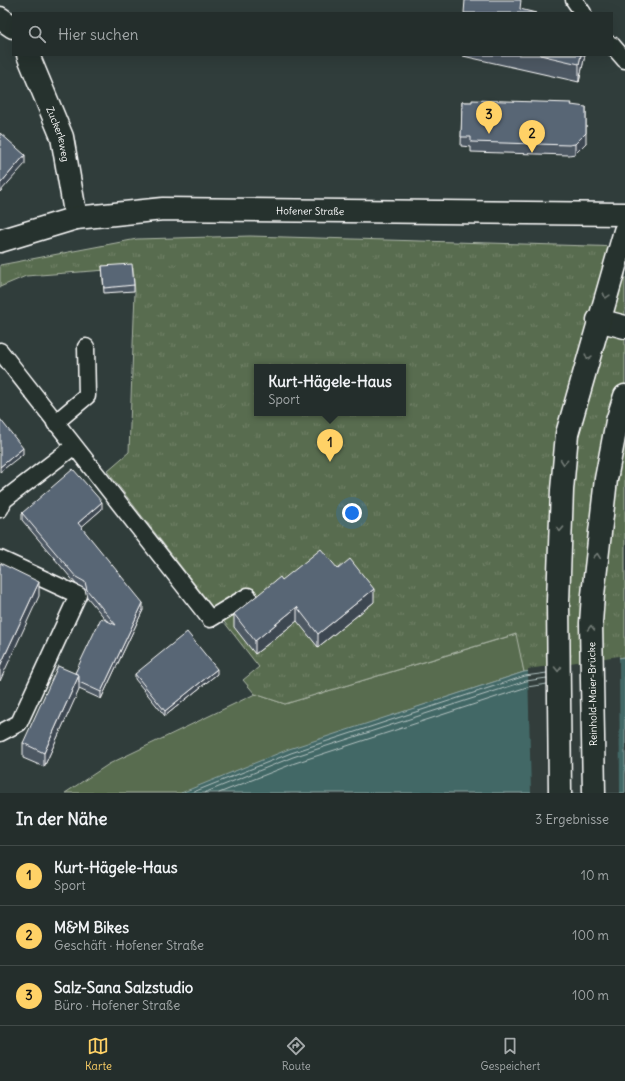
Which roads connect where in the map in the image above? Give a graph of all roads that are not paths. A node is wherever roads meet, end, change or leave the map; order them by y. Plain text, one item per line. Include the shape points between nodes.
1 (574, 0) edge
2 (582, 12) edge
3 (0, 18) edge
4 (12, 26) edge
5 (613, 46) edge
6 (28, 56) edge
7 (625, 60) edge
8 (625, 214) edge
9 (76, 218) junction
10 (625, 231) edge
11 (0, 241) edge
12 (598, 320) junction
13 (625, 327) edge
14 (86, 347) dead end
15 (0, 351) edge
16 (625, 396) edge
17 (55, 423) junction
18 (73, 447) junction
19 (0, 509) edge
20 (0, 559) edge
21 (248, 596) dead end
22 (0, 733) edge
23 (560, 793) edge
24 (594, 793) edge

1 - 2 lane
3 - 4 main road
5 - 7 lane
6 - 9 main road, Zuckerleweg via 62,136
8 - 9 main road, Hofener Straße via 163,209
9 - 11 main road, Hofener Straße
10 -> 12 main road
12 - 13 main road
12 -> 23 main road via 567,434 562,490 558,602
14 - 17 lane via 87,396
15 - 17 lane
24 -> 16 main road, Reinhold-Maier-Brücke via 591,623 593,595 606,479 617,421
17 - 18 lane
18 - 19 lane via 4,500
18 - 21 lane via 210,619
20 - 22 lane via 78,595 19,723

